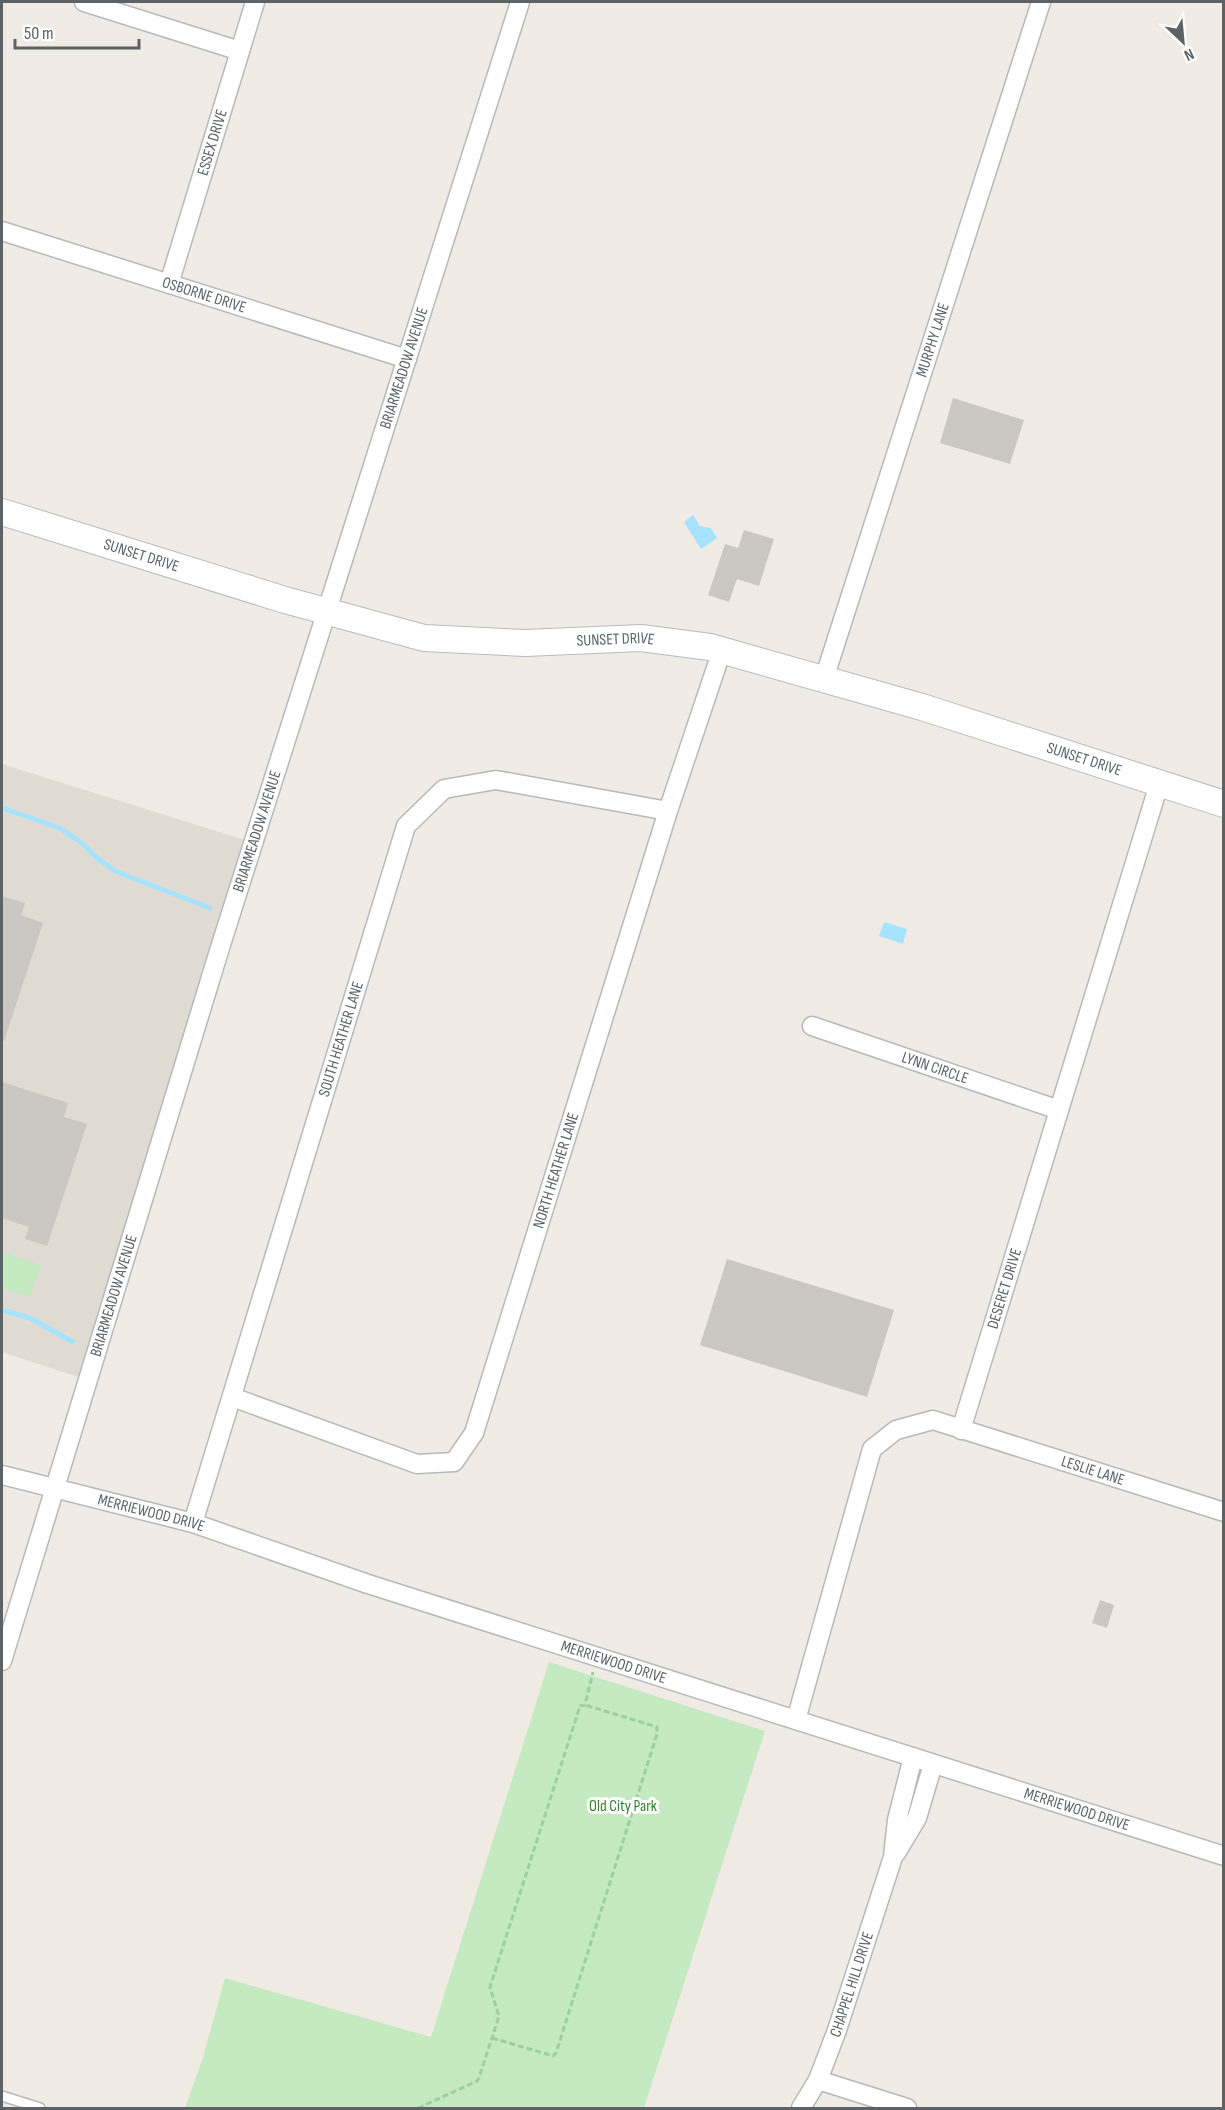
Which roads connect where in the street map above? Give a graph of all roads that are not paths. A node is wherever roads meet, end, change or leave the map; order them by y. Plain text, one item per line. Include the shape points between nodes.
1 (84, 2) edge
2 (255, 2) edge
3 (520, 2) edge
4 (1041, 2) edge
5 (240, 51) junction
6 (2, 231) edge
7 (169, 284) junction
8 (407, 359) junction
9 (2, 512) edge
10 (327, 611) junction
11 (722, 650) junction
12 (824, 679) junction
13 (1159, 784) junction
14 (1224, 804) edge
15 (668, 811) junction
16 (812, 1026) dead end
17 (1059, 1110) junction
18 (232, 1397) junction
19 (961, 1430) junction
20 (2, 1475) edge
21 (55, 1488) junction
22 (1224, 1512) edge
23 (193, 1523) junction
24 (2, 1661) edge
25 (796, 1720) junction
26 (913, 1757) junction
27 (933, 1764) junction
28 (1224, 1856) edge
29 (893, 1857) junction
30 (818, 2080) junction
31 (2, 2096) edge
32 (40, 2109) edge
33 (801, 2109) edge
34 (907, 2109) edge

1 - 5 street
2 - 5 street, ESSEX DRIVE
3 - 8 street, BRIARMEADOW AVENUE
4 - 12 street, MURPHY LANE
5 - 7 street, ESSEX DRIVE
6 - 7 street, OSBORNE DRIVE
7 - 8 street, OSBORNE DRIVE
8 - 10 street, BRIARMEADOW AVENUE
9 - 10 street, SUNSET DRIVE
10 - 11 street, SUNSET DRIVE via 424,638 525,643 641,638
10 - 21 street, BRIARMEADOW AVENUE
11 - 12 street, SUNSET DRIVE
11 - 15 street, NORTH HEATHER LANE
12 - 13 street, SUNSET DRIVE
13 - 14 street, SUNSET DRIVE
13 - 17 street, DESERET DRIVE
15 - 18 street, SOUTH HEATHER LANE via 496,780 444,789 406,826
15 - 18 street, NORTH HEATHER LANE via 474,1433 454,1462 417,1464
16 - 17 street, LYNN CIRCLE
17 - 19 street, DESERET DRIVE
18 - 23 street, SOUTH HEATHER LANE
19 - 22 street, LESLIE LANE
19 - 25 street via 933,1420 896,1430 872,1449
20 - 21 street, MERRIEWOOD DRIVE
21 - 23 street, MERRIEWOOD DRIVE
21 - 24 street, BRIARMEADOW AVENUE
23 - 25 street, MERRIEWOOD DRIVE via 368,1584
25 - 26 street, MERRIEWOOD DRIVE
26 - 27 street, MERRIEWOOD DRIVE
26 - 29 street, CHAPPEL HILL DRIVE via 897,1820
27 - 28 street, MERRIEWOOD DRIVE
27 - 29 street, CHAPPEL HILL DRIVE via 917,1818
29 - 30 street, CHAPPEL HILL DRIVE
30 - 33 street, CHAPPEL HILL DRIVE
30 - 34 street
31 - 32 lane

